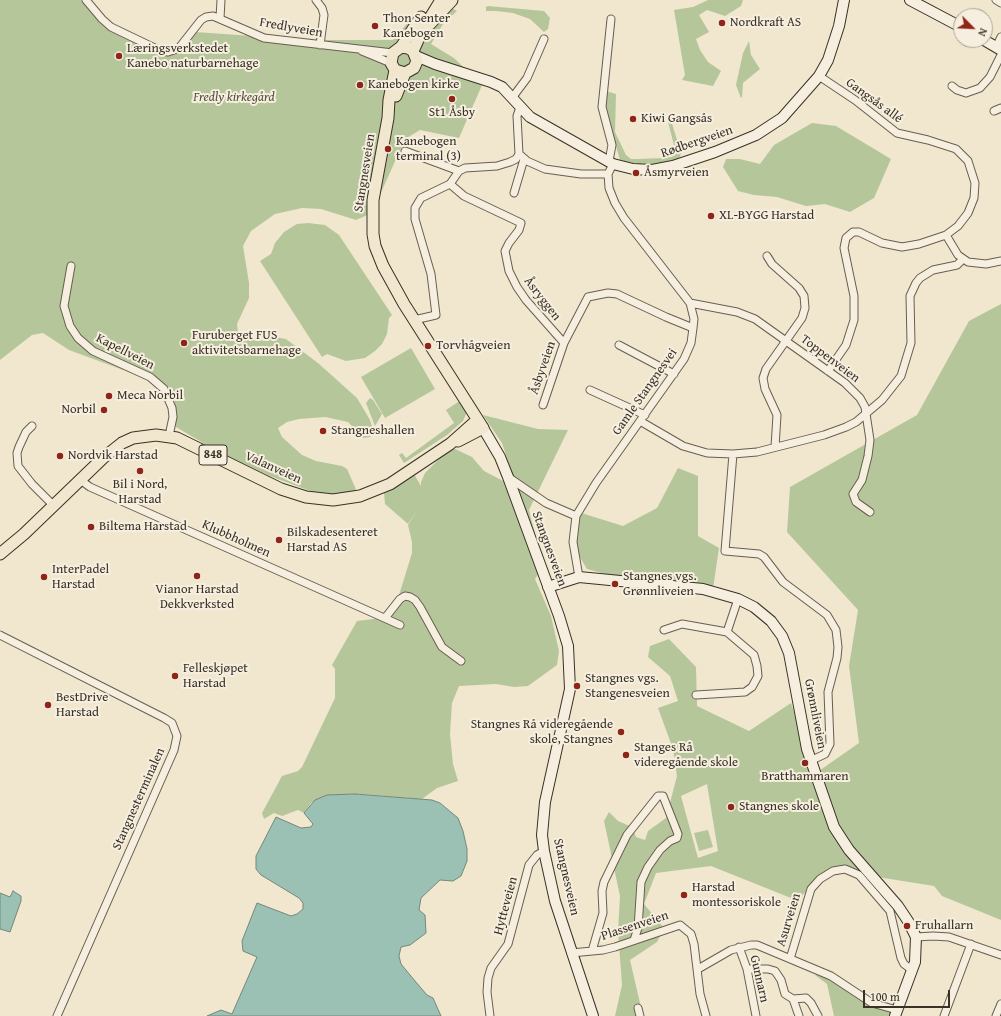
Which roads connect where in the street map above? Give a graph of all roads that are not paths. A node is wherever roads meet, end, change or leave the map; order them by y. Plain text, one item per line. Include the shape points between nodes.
1 (86, 0) edge
2 (221, 0) edge
3 (316, 0) edge
4 (432, 0) edge
5 (441, 0) edge
6 (451, 0) edge
7 (844, 0) edge
8 (910, 0) edge
9 (996, 0) edge
10 (1001, 3) edge
11 (220, 18) junction
12 (610, 19) dead end
13 (953, 23) edge
14 (422, 31) junction
15 (1001, 37) edge
16 (544, 39) dead end
17 (320, 45) junction
18 (360, 50) junction
19 (999, 51) edge
20 (415, 58) junction
21 (397, 61) junction
22 (819, 76) junction
23 (952, 86) dead end
24 (512, 98) junction
25 (520, 106) junction
26 (405, 151) dead end
27 (522, 157) junction
28 (611, 162) junction
29 (459, 171) junction
30 (608, 174) junction
31 (450, 184) junction
32 (514, 193) dead end
33 (946, 235) junction
34 (767, 256) dead end
35 (963, 259) junction
36 (1001, 261) edge
37 (71, 266) dead end
38 (690, 303) junction
39 (414, 320) junction
40 (694, 328) junction
41 (786, 341) junction
42 (564, 343) junction
43 (619, 345) dead end
44 (828, 371) junction
45 (674, 374) junction
46 (590, 390) dead end
47 (543, 405) dead end
48 (866, 414) junction
49 (645, 415) junction
50 (640, 421) junction
51 (480, 424) junction
52 (32, 426) dead end
53 (169, 436) junction
54 (775, 447) junction
55 (733, 454) junction
56 (508, 477) junction
57 (79, 479) junction
58 (53, 505) junction
59 (870, 512) dead end
60 (576, 516) junction
61 (0, 554) edge
62 (579, 577) junction
63 (548, 587) junction
64 (738, 599) junction
65 (385, 618) junction
66 (400, 625) dead end
67 (664, 630) dead end
68 (727, 632) junction
69 (0, 635) edge
70 (461, 661) dead end
71 (696, 695) dead end
72 (810, 761) junction
73 (544, 851) junction
74 (916, 937) junction
75 (634, 940) junction
76 (971, 944) junction
77 (739, 947) junction
78 (592, 951) junction
79 (571, 953) junction
80 (1001, 956) edge
81 (790, 959) junction
82 (698, 969) junction
83 (747, 970) junction
84 (912, 970) junction
85 (793, 999) junction
86 (1001, 1004) edge
87 (638, 1008) dead end
88 (896, 1013) edge
89 (57, 1016) edge
90 (490, 1016) edge
91 (593, 1016) edge
92 (640, 1016) edge
93 (706, 1016) edge
94 (756, 1016) edge
95 (799, 1016) edge
96 (818, 1016) edge
97 (944, 1016) edge
98 (996, 1016) edge

1 - 11 street via 111,27 168,52 179,48 206,17
2 - 11 street
3 - 17 street via 324,15
4 - 21 main road, Stangnesveien
5 - 14 main road
6 - 14 highway
7 - 22 street, Rødbergveien via 835,40
8 - 13 street
9 - 10 street
11 - 17 street, Fredlyveien via 264,38
12 - 28 street via 602,107 612,145
14 - 20 main road
15 - 19 street
16 - 24 street via 527,78
17 - 18 street, Fredlyveien
18 - 21 street, Fredlyveien
18 - 21 street, Fredlyveien
19 - 23 street via 990,77 980,88 966,93
20 - 21 main road via 408,48
20 - 21 main road via 410,72
20 - 24 street, Rødbergveien via 491,82 502,87
21 - 39 main road, Stangnesveien via 372,200 373,234 383,266
22 - 28 street, Rødbergveien via 782,118 756,135 727,148 663,168 643,170
22 - 33 street, Gangsås allé via 897,133 951,147 965,157 974,175 974,198 962,221
24 - 25 street, Rødbergveien
25 - 27 street via 517,116
25 - 28 street, Rødbergveien via 530,117
26 - 29 street
27 - 29 street via 497,166 465,168
27 - 30 street via 545,169 555,171
27 - 32 street
28 - 30 street
29 - 31 street
30 - 38 street, Gamle Stangnesvei via 609,188 624,218
31 - 39 street via 421,198 415,208 415,219 431,274 436,316
31 - 42 street, Åsryggen via 464,196 521,223 505,251 509,271 526,300
33 - 35 street
33 - 44 street, Gangsås allé via 902,247 889,245 864,233 853,232 846,238 844,248 854,296 854,320 846,345
34 - 41 street via 804,296 804,313
35 - 36 street via 978,264
35 - 48 street via 956,265 933,270 916,283 910,296 911,343 904,369 889,392
37 - 53 street, Kapellveien via 64,306 70,326 78,338 93,351 150,377 164,389 173,417
38 - 40 street, Gamle Stangnesvei
38 - 41 street, Toppenveien via 746,315
39 - 51 main road, Stangnesveien
40 - 42 street, Åsbyveien via 617,294 608,293 588,297
40 - 45 street, Gamle Stangnesvei via 684,359
41 - 44 street, Toppenveien
41 - 54 street via 766,369 763,378 765,389 777,415
42 - 47 street, Åsbyveien
43 - 45 street
44 - 48 street, Toppenveien via 855,392 863,403
45 - 49 street, Gamle Stangnesvei
46 - 49 street
48 - 54 street via 838,430
48 - 59 street, Toppenveien via 870,440 868,456 862,480 853,494 856,502
49 - 50 street, Gamle Stangnesvei
50 - 55 street via 683,446 707,453
50 - 60 street, Gamle Stangnesvei
51 - 53 main road, Valanveien / 848 via 466,438 450,444 390,484 372,493 333,500 306,497 281,489 186,441
51 - 56 street, Stangnesveien via 500,456
52 - 58 street via 19,447 18,466
53 - 57 main road, Valanveien / 848 via 145,436 122,443
54 - 55 street
55 - 72 street via 725,551 759,554 764,557 782,582 820,609 834,625 838,647 828,692 830,744 825,754
56 - 60 street via 546,502
56 - 63 street, Stangnesveien
57 - 58 main road, Valanveien / 848
57 - 65 street, Klubbholmen via 90,487
58 - 61 main road, Valanveien / 848
60 - 62 street, Gamle Stangnesvei via 573,542
62 - 63 street, Grønnliveien
62 - 64 street, Grønnliveien via 703,589
63 - 73 street, Stangnesveien via 568,646 570,689 543,818
64 - 68 street
64 - 72 street, Grønnliveien via 766,617 786,645 792,663
65 - 66 street, Klubbholmen
65 - 70 street via 400,599 410,597 420,607 442,647
67 - 68 street via 682,624
68 - 71 street via 754,655 758,676 752,687 745,692
69 - 89 street, Stangnesterminalen via 164,718 172,723 177,736 171,756
72 - 74 street, Grønnliveien via 838,835 898,906
73 - 79 street, Stangnesveien via 555,901
73 - 90 street, Hytteveien via 529,865 508,944 491,968 487,992
74 - 76 street via 943,936
74 - 84 street, Grønnliveien via 916,954
75 - 78 street, Plassenveien
75 - 78 street via 638,928 641,882 660,850 678,838 663,796 658,796 627,835 604,882 603,913
75 - 82 street, Plassenveien via 680,925 691,934
76 - 80 street
76 - 97 street
77 - 81 street via 757,945
77 - 82 street
77 - 83 street, Gunnarn
78 - 79 street, Plassenveien
79 - 91 street, Stangnesveien
81 - 84 street, Asurveien via 811,889 820,879 833,871 846,869 859,875 890,911 901,958
81 - 88 street via 838,980 872,1003
82 - 93 street, Plassenveien via 699,990
83 - 85 street via 768,969 775,972 786,994
83 - 94 street, Gunnarn
84 - 88 street, Grønnliveien
85 - 95 street
85 - 96 street via 806,998
86 - 98 street
87 - 92 street

